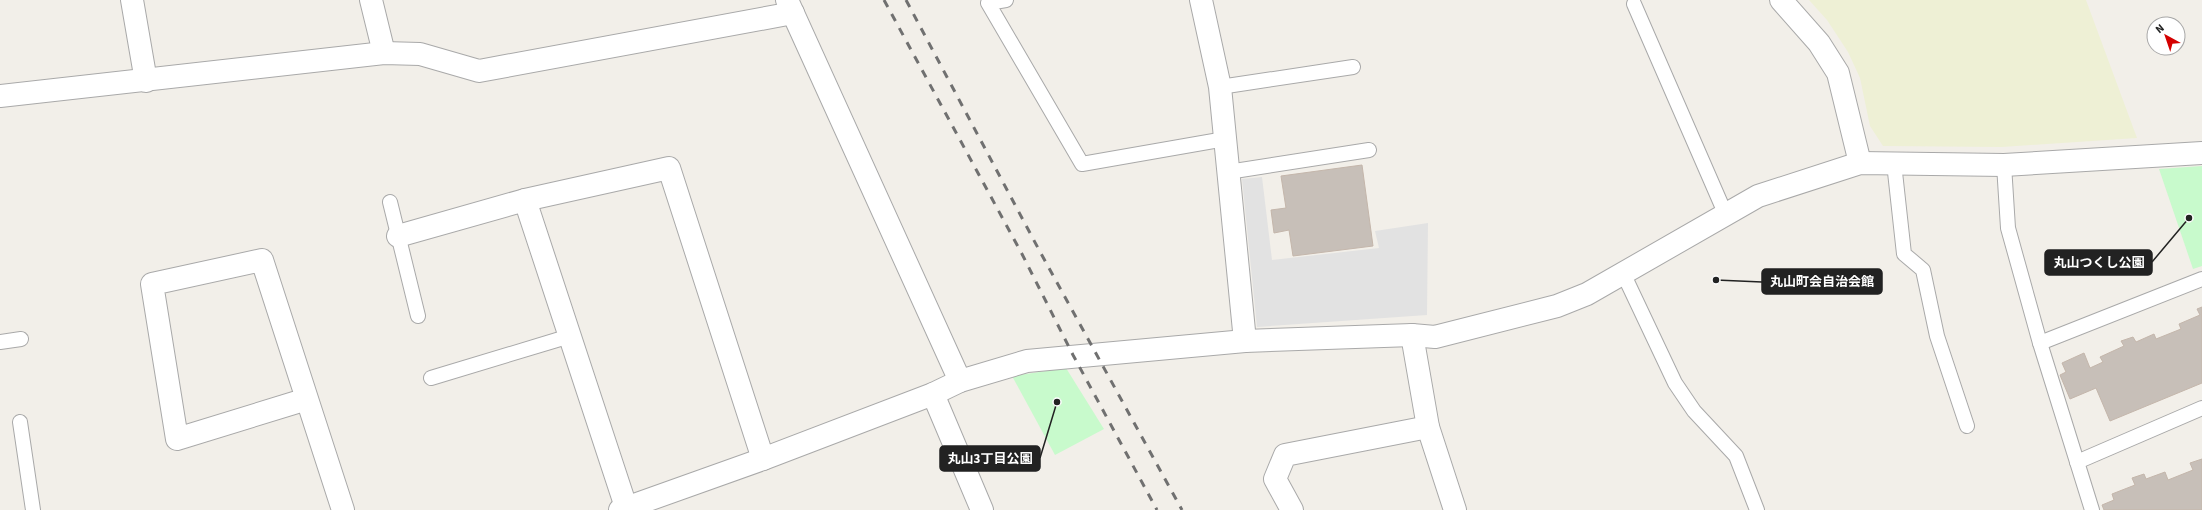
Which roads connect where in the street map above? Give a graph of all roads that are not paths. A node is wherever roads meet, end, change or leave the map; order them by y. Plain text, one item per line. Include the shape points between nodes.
1 (132, 0) edge
2 (371, 0) edge
3 (1006, 0) edge
4 (1201, 0) edge
5 (1781, 0) edge
6 (1634, 4) dead end
7 (790, 7) edge
8 (384, 53) junction
9 (1353, 67) dead end
10 (146, 81) junction
11 (1220, 87) junction
12 (0, 96) edge
13 (1225, 139) junction
14 (1369, 150) dead end
15 (2202, 153) edge
16 (1860, 163) junction
17 (1894, 163) junction
18 (2004, 165) junction
19 (1228, 172) junction
20 (525, 200) junction
21 (390, 202) dead end
22 (1725, 213) junction
23 (398, 236) junction
24 (1623, 273) junction
25 (2202, 278) edge
26 (418, 316) dead end
27 (1412, 335) junction
28 (570, 336) junction
29 (21, 339) dead end
30 (1245, 341) junction
31 (0, 342) edge
32 (2040, 344) junction
33 (431, 378) dead end
34 (960, 381) junction
35 (932, 394) junction
36 (307, 399) junction
37 (2202, 408) edge
38 (20, 422) dead end
39 (1967, 426) dead end
40 (1428, 427) junction
41 (762, 459) junction
42 (2077, 462) junction
43 (624, 509) edge
44 (33, 510) edge
45 (343, 510) edge
46 (982, 510) edge
47 (1292, 510) edge
48 (1455, 510) edge
49 (1757, 510) edge
50 (2092, 510) edge

1 - 10 street
2 - 8 street
3 - 13 lane via 988,3 1082,164
4 - 11 street
5 - 16 street via 1819,43 1838,73
6 - 22 lane
7 - 8 street via 479,71 420,54
7 - 34 street
8 - 10 street
9 - 11 lane
10 - 12 street
11 - 13 street
13 - 19 street
14 - 19 lane
15 - 18 street
16 - 17 street
16 - 22 street via 1782,186
17 - 18 street
17 - 39 lane via 1904,254 1922,270 1937,336
18 - 32 lane via 2008,228
19 - 30 street
20 - 23 street
20 - 28 street
20 - 41 street via 669,168
21 - 23 lane
22 - 24 street
23 - 26 lane
24 - 27 street via 1587,294 1558,306 1435,337
24 - 49 lane via 1675,383 1694,411 1736,456
25 - 32 lane
27 - 30 street
27 - 40 street
28 - 33 lane
28 - 43 street
29 - 31 lane
30 - 34 street via 1028,361
32 - 42 lane
34 - 35 street
35 - 41 street
35 - 46 street
36 - 36 street via 262,260 152,284 177,439
36 - 45 street
37 - 42 lane
38 - 44 lane
40 - 47 street via 1285,455 1275,478
40 - 48 street
41 - 43 street
42 - 50 lane

